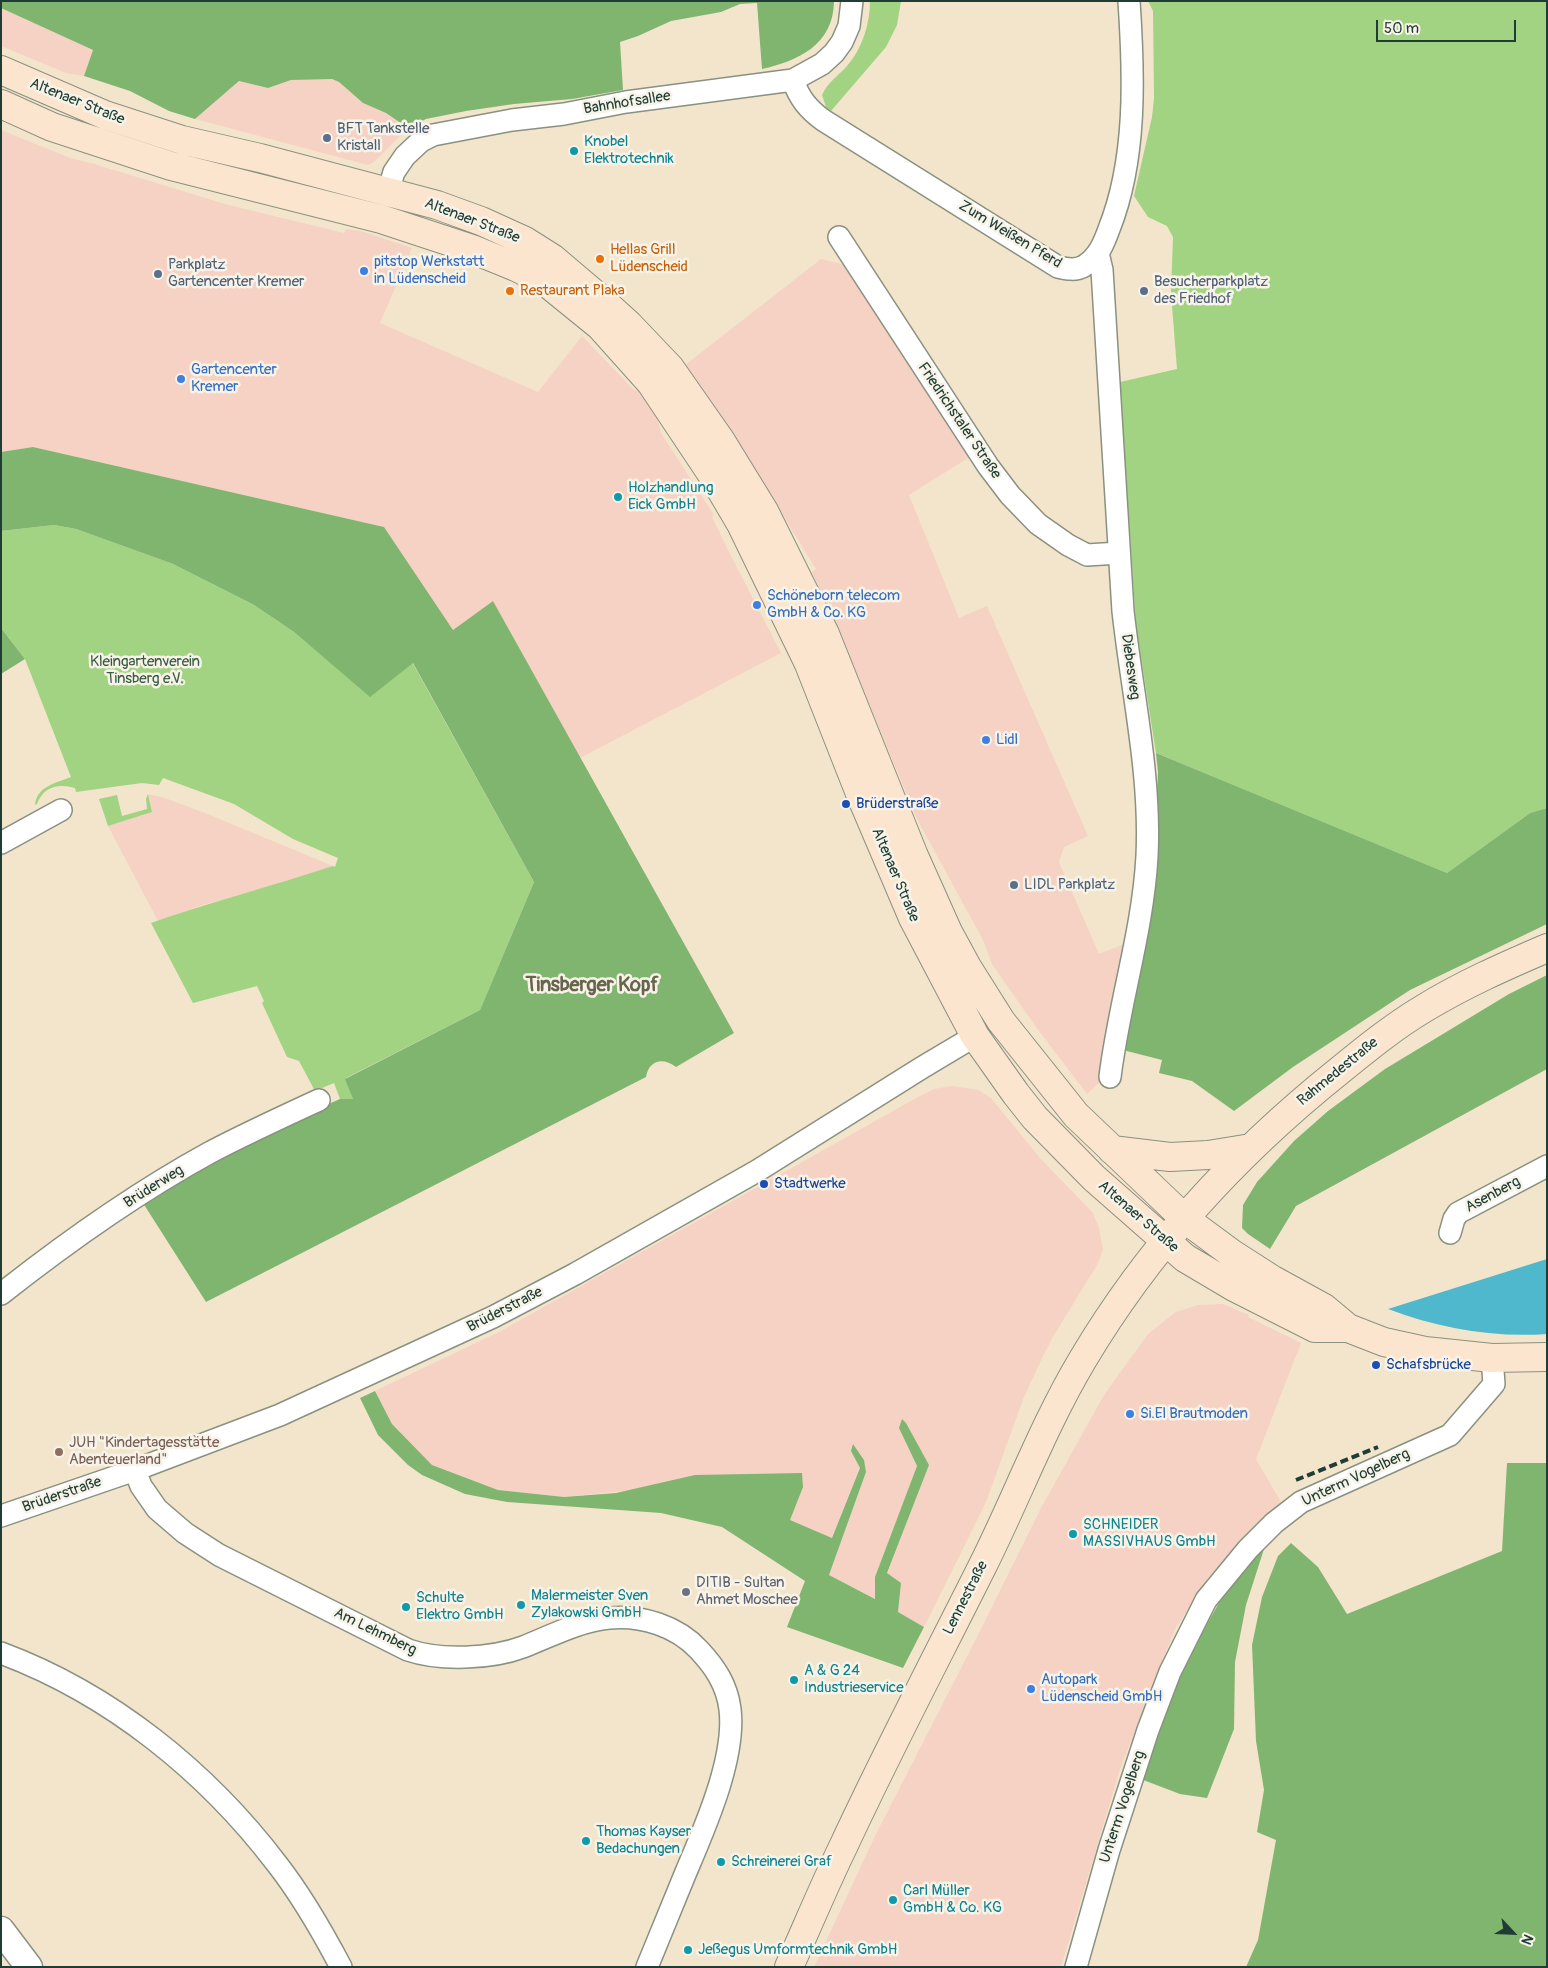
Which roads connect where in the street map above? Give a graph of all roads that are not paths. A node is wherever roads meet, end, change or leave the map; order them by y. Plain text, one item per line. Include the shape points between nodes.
1 (852, 1) edge
2 (1129, 1) edge
3 (1, 70) edge
4 (793, 80) junction
5 (1, 104) edge
6 (182, 140) junction
7 (171, 166) junction
8 (388, 192) junction
9 (381, 219) junction
10 (839, 236) dead end
11 (1098, 254) junction
12 (721, 466) junction
13 (1119, 553) junction
14 (839, 703) junction
15 (61, 810) dead end
16 (1, 843) edge
17 (1547, 948) edge
18 (1001, 1021) junction
19 (975, 1036) junction
20 (1110, 1077) dead end
21 (318, 1100) dead end
22 (1251, 1148) junction
23 (1112, 1150) junction
24 (1547, 1166) edge
25 (1185, 1219) junction
26 (1450, 1233) dead end
27 (1165, 1242) junction
28 (1, 1294) edge
29 (1348, 1328) junction
30 (1547, 1357) edge
31 (1492, 1358) junction
32 (135, 1470) junction
33 (1, 1516) edge
34 (1, 1653) edge
35 (1, 1930) edge
36 (29, 1967) edge
37 (341, 1967) edge
38 (647, 1967) edge
39 (789, 1967) edge
40 (1076, 1967) edge

1 - 4 street, Bahnhofsallee via 849,26 834,53 822,64
2 - 11 street via 1132,76 1126,171 1118,207
3 - 6 main road, Altenaer Straße via 105,115
4 - 8 street, Bahnhofsallee via 626,102 434,135 421,141 405,156 394,172
4 - 11 street, Zum Weißen Pferd via 800,99 812,112 1058,267 1079,268
5 - 7 main road, Altenaer Straße via 52,127
6 - 7 main road
6 - 8 main road, Altenaer Straße
7 - 9 main road, Altenaer Straße
8 - 9 main road
8 - 12 main road, Altenaer Straße via 481,221 525,241 552,258 629,325 670,368
9 - 12 main road, Altenaer Straße via 481,253 547,283 600,326
10 - 13 street, Friedrichstaler Straße via 1010,495 1038,524 1073,548 1087,555
11 - 13 street, Diebesweg via 1102,270
12 - 14 main road, Altenaer Straße via 752,518 821,658
13 - 20 street, Diebesweg via 1128,664 1143,751 1147,854 1143,906
14 - 18 main road, Altenaer Straße via 948,932
14 - 19 main road, Altenaer Straße via 861,796 913,918
15 - 16 street
17 - 22 main road, Rahmedestraße via 1423,1009 1368,1047 1293,1108
18 - 19 main road
18 - 23 main road, Altenaer Straße via 1076,1115
19 - 27 main road, Altenaer Straße via 1035,1118 1109,1193
19 - 32 street, Brüderstraße via 749,1176 493,1317 280,1415
21 - 28 street, Brüderweg via 177,1172 54,1252
22 - 23 main road via 1170,1157
22 - 25 main road, Rahmedestraße
23 - 25 main road, Altenaer Straße
24 - 26 street, Asenberg via 1458,1213
25 - 27 main road, Rahmedestraße
25 - 29 main road, Altenaer Straße via 1273,1280 1324,1308
27 - 29 main road, Altenaer Straße via 1205,1272 1284,1314 1315,1328
27 - 39 main road, Lennestraße via 1114,1310 1082,1360 847,1838
29 - 31 main road, Altenaer Straße via 1384,1342 1425,1351
30 - 31 main road, Altenaer Straße
31 - 40 street, Unterm Vogelberg via 1494,1384 1450,1435 1301,1502 1248,1548 1206,1600 1170,1672 1148,1730
32 - 33 street, Brüderstraße
32 - 38 street, Am Lehmberg via 141,1486 157,1509 184,1533 219,1555 424,1656 443,1658 521,1648 579,1625 609,1618 662,1625 694,1645 714,1667 725,1688 730,1709 730,1737 715,1798
34 - 37 street via 95,1699 165,1748 197,1776 242,1821 277,1864 310,1911
35 - 36 street

